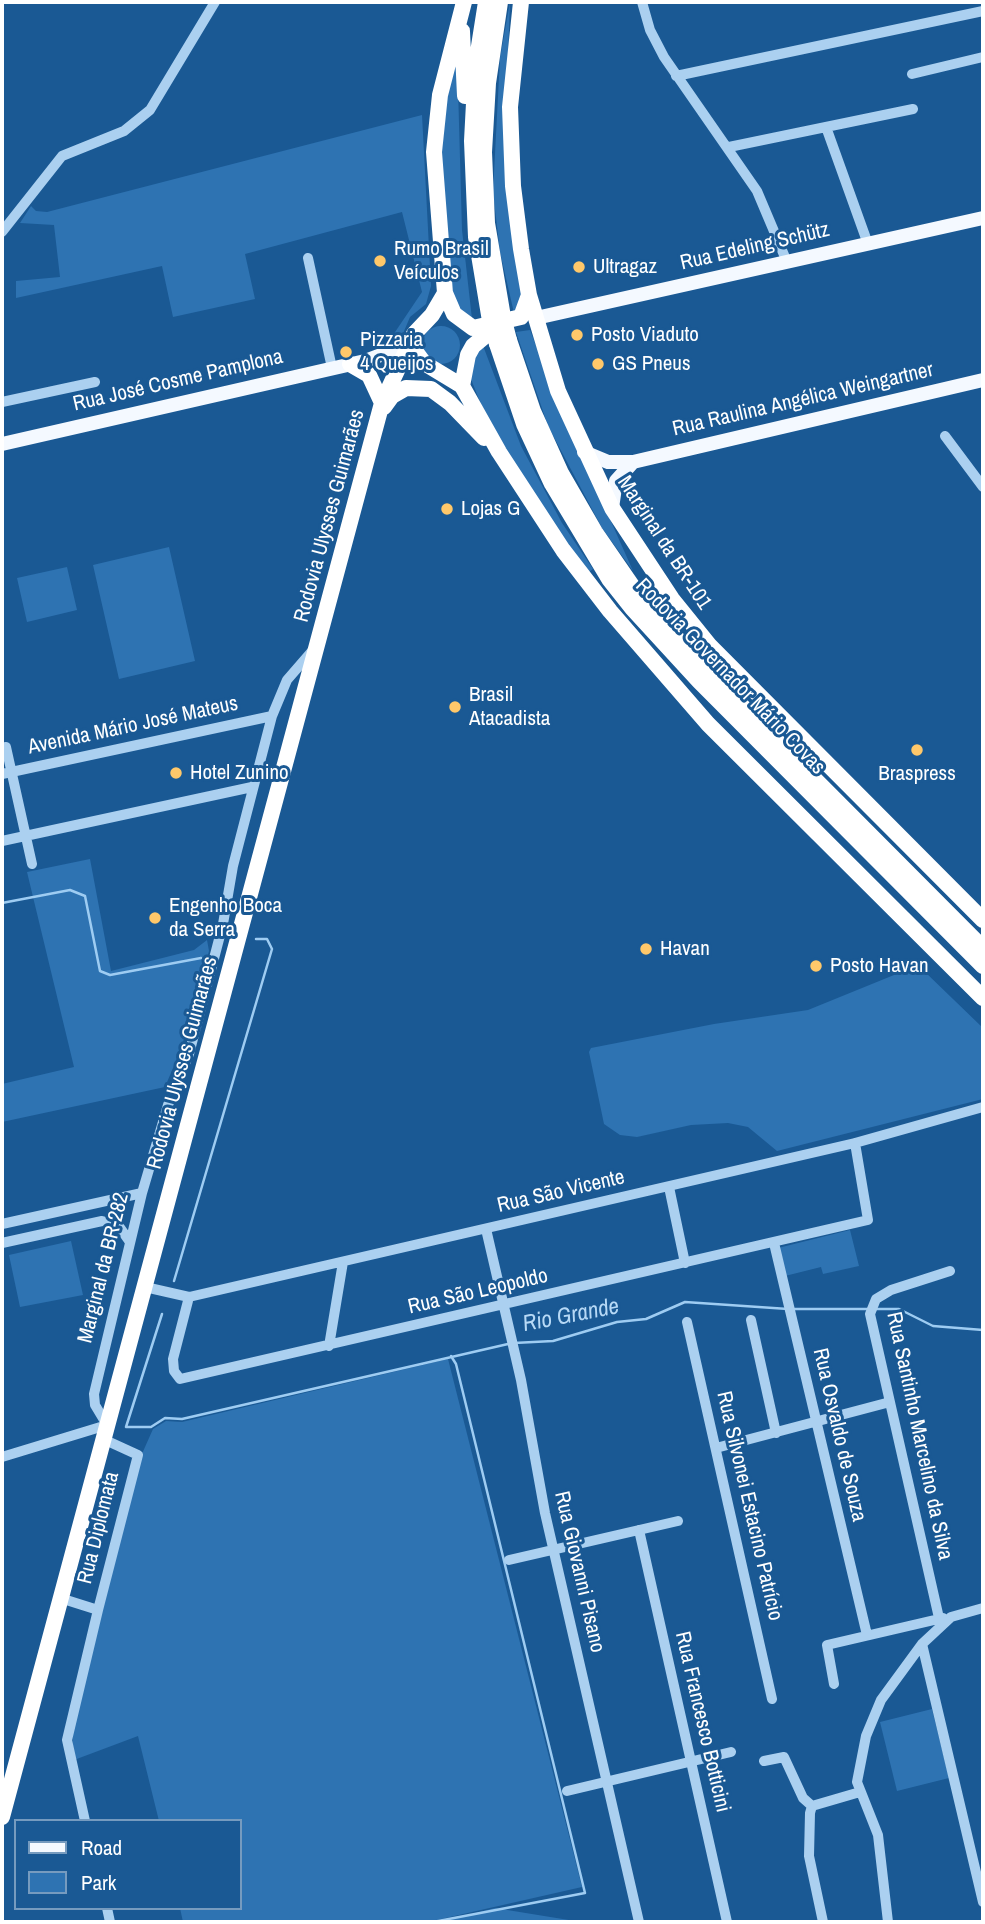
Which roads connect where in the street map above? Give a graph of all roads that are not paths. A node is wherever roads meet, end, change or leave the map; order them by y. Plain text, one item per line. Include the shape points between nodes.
1 (215, 2) edge
2 (486, 2) edge
3 (500, 2) edge
4 (507, 2) edge
5 (520, 2) edge
6 (642, 2) edge
7 (462, 6) edge
8 (983, 11) edge
9 (494, 32) junction
10 (983, 57) edge
11 (912, 74) dead end
12 (676, 76) junction
13 (913, 109) dead end
14 (827, 127) junction
15 (729, 147) junction
16 (474, 211) junction
17 (983, 218) edge
18 (2, 232) edge
19 (868, 244) junction
20 (308, 258) dead end
21 (787, 262) junction
22 (444, 293) junction
23 (529, 295) junction
24 (536, 318) junction
25 (426, 321) junction
26 (497, 332) junction
27 (542, 342) junction
28 (410, 344) junction
29 (358, 362) junction
30 (399, 366) junction
31 (332, 368) junction
32 (430, 368) junction
33 (983, 380) edge
34 (95, 382) dead end
35 (462, 386) junction
36 (2, 402) edge
37 (381, 408) junction
38 (945, 436) dead end
39 (2, 444) edge
40 (499, 452) junction
41 (584, 452) junction
42 (633, 462) junction
43 (983, 487) edge
44 (612, 508) junction
45 (613, 559) junction
46 (660, 640) junction
47 (318, 644) junction
48 (754, 691) junction
49 (272, 716) junction
50 (6, 747) dead end
51 (745, 760) junction
52 (7, 773) edge
53 (252, 787) junction
54 (26, 836) junction
55 (2, 841) edge
56 (32, 864) dead end
57 (872, 887) junction
58 (983, 920) edge
59 (983, 948) edge
60 (983, 968) edge
61 (983, 998) edge
62 (983, 1107) edge
63 (855, 1143) junction
64 (669, 1187) junction
65 (142, 1193) junction
66 (2, 1224) edge
67 (486, 1229) junction
68 (2, 1241) edge
69 (130, 1242) junction
70 (774, 1243) junction
71 (343, 1262) junction
72 (685, 1263) junction
73 (950, 1271) dead end
74 (145, 1287) junction
75 (189, 1297) junction
76 (505, 1305) junction
77 (751, 1320) dead end
78 (687, 1322) dead end
79 (329, 1346) junction
80 (890, 1402) junction
81 (816, 1419) junction
82 (105, 1432) junction
83 (776, 1433) junction
84 (716, 1448) junction
85 (2, 1457) edge
86 (678, 1521) dead end
87 (639, 1530) junction
88 (554, 1549) junction
89 (509, 1560) dead end
90 (60, 1598) junction
91 (983, 1608) edge
92 (97, 1610) junction
93 (951, 1617) junction
94 (939, 1618) junction
95 (867, 1635) junction
96 (922, 1644) junction
97 (834, 1684) dead end
98 (772, 1699) dead end
99 (732, 1752) dead end
100 (764, 1760) dead end
101 (691, 1762) junction
102 (607, 1782) junction
103 (567, 1791) dead end
104 (860, 1792) junction
105 (812, 1806) junction
106 (2, 1816) edge
107 (85, 1819) edge
108 (983, 1902) edge
109 (639, 1922) edge
110 (727, 1922) edge
111 (823, 1922) edge
112 (888, 1922) edge

1 - 18 street via 150,110 124,131 62,156
2 - 16 highway, Rodovia Governador Mário Covas via 473,97
3 - 9 highway, Rodovia Governador Mário Covas
4 - 9 highway
5 - 23 highway, Marginal da BR-101 via 510,137 515,217
6 - 12 street via 650,30
7 - 16 highway
7 - 22 highway via 440,95 434,152
8 - 12 street
9 - 26 highway, Rodovia Governador Mário Covas via 486,108 485,193
10 - 11 street
12 - 15 street
13 - 14 street
14 - 15 street
14 - 19 street
15 - 21 street via 757,191
16 - 26 highway, Rodovia Governador Mário Covas
17 - 19 main road, Rua Edeling Schütz
19 - 21 main road, Rua Edeling Schütz
20 - 31 street
21 - 24 main road, Rua Edeling Schütz
22 - 23 highway via 454,314 473,328 516,321 525,313
22 - 25 highway, Rodovia Ulysses Guimarães
23 - 24 highway, Marginal da BR-101
24 - 27 highway, Marginal da BR-101
25 - 26 highway via 442,319 471,337
25 - 28 highway, Rodovia Ulysses Guimarães
26 - 27 highway via 529,328
26 - 35 highway via 472,346
26 - 45 highway, Rodovia Governador Mário Covas via 577,503
26 - 46 highway, Rodovia Governador Mário Covas via 524,424 552,484 609,579
27 - 41 highway, Marginal da BR-101
28 - 29 main road, Rua José Cosme Pamplona
28 - 30 highway, Rodovia Ulysses Guimarães
28 - 32 highway
29 - 30 main road, Rua José Cosme Pamplona
29 - 31 main road, Rua José Cosme Pamplona
29 - 37 highway via 369,375
30 - 32 highway
30 - 37 highway, Rodovia Ulysses Guimarães
31 - 39 main road, Rua José Cosme Pamplona
32 - 35 highway
33 - 42 main road, Rua Raulina Angélica Weingartner
34 - 36 street
35 - 40 highway
37 - 40 highway via 399,391 414,386 431,389
37 - 47 highway, Rodovia Ulysses Guimarães
38 - 43 street
40 - 51 highway via 586,581 708,724
41 - 42 main road, Rua Raulina Angélica Weingartner via 608,462
41 - 44 highway, Marginal da BR-101
42 - 44 main road via 616,481
44 - 48 highway, Marginal da BR-101 via 672,599
45 - 48 highway via 710,656
45 - 59 highway, Rodovia Governador Mário Covas via 694,658
46 - 51 highway
46 - 60 highway, Rodovia Governador Mário Covas
47 - 49 street, Marginal da BR-282 via 287,680
47 - 74 highway, Rodovia Ulysses Guimarães
48 - 58 highway, Marginal da BR-101
49 - 52 street, Avenida Mário José Mateus
49 - 53 street, Marginal da BR-282
50 - 52 street
51 - 57 highway
52 - 54 street
53 - 54 street
53 - 65 street, Marginal da BR-282 via 192,1040
54 - 55 street
54 - 56 street
57 - 60 highway
57 - 61 highway
62 - 63 street, Rua São Vicente
63 - 64 street, Rua São Vicente
63 - 70 street, Rua São Leopoldo via 869,1220
64 - 67 street, Rua São Vicente
64 - 72 street
65 - 66 street
65 - 69 street, Marginal da BR-282
67 - 71 street, Rua São Vicente
67 - 76 street, Rua Giovanni Pisano
68 - 69 street via 102,1221 118,1225
69 - 82 street, Marginal da BR-282 via 94,1394
70 - 72 street, Rua São Leopoldo
70 - 81 street, Rua Osvaldo de Souza
71 - 75 street, Rua São Vicente
71 - 79 street
72 - 76 street, Rua São Leopoldo
73 - 80 street, Rua Santinho Marcelino da Silva via 900,1285 882,1295 872,1309
74 - 75 street, Rua São Vicente
74 - 82 highway, Rodovia Ulysses Guimarães
75 - 79 street, Rua São Leopoldo via 173,1359 180,1379
76 - 79 street, Rua São Leopoldo
76 - 88 street, Rua Giovanni Pisano
77 - 83 street
78 - 84 street, Rua Silvonei Estacino Patrício
80 - 81 street
80 - 94 street, Rua Santinho Marcelino da Silva
81 - 83 street
81 - 95 street, Rua Osvaldo de Souza
82 - 85 street
82 - 90 highway, Rodovia Ulysses Guimarães
82 - 92 street, Rua Diplomata via 138,1455
83 - 84 street
84 - 98 street, Rua Silvonei Estacino Patrício
86 - 87 street
87 - 88 street
87 - 101 street, Rua Francesco Botticini
88 - 89 street
88 - 102 street, Rua Giovanni Pisano
90 - 92 street
90 - 106 highway, Rodovia Ulysses Guimarães
91 - 93 street
92 - 107 street, Rua Diplomata via 67,1740
93 - 94 street
93 - 96 street
94 - 95 street
95 - 97 street via 827,1645
96 - 104 street via 890,1684 872,1718 857,1773
96 - 108 street
99 - 101 street
100 - 105 street via 784,1757 803,1798
101 - 102 street
101 - 110 street, Rua Francesco Botticini
102 - 103 street
102 - 109 street, Rua Giovanni Pisano
104 - 105 street
104 - 112 street via 878,1835
105 - 111 street via 809,1856

